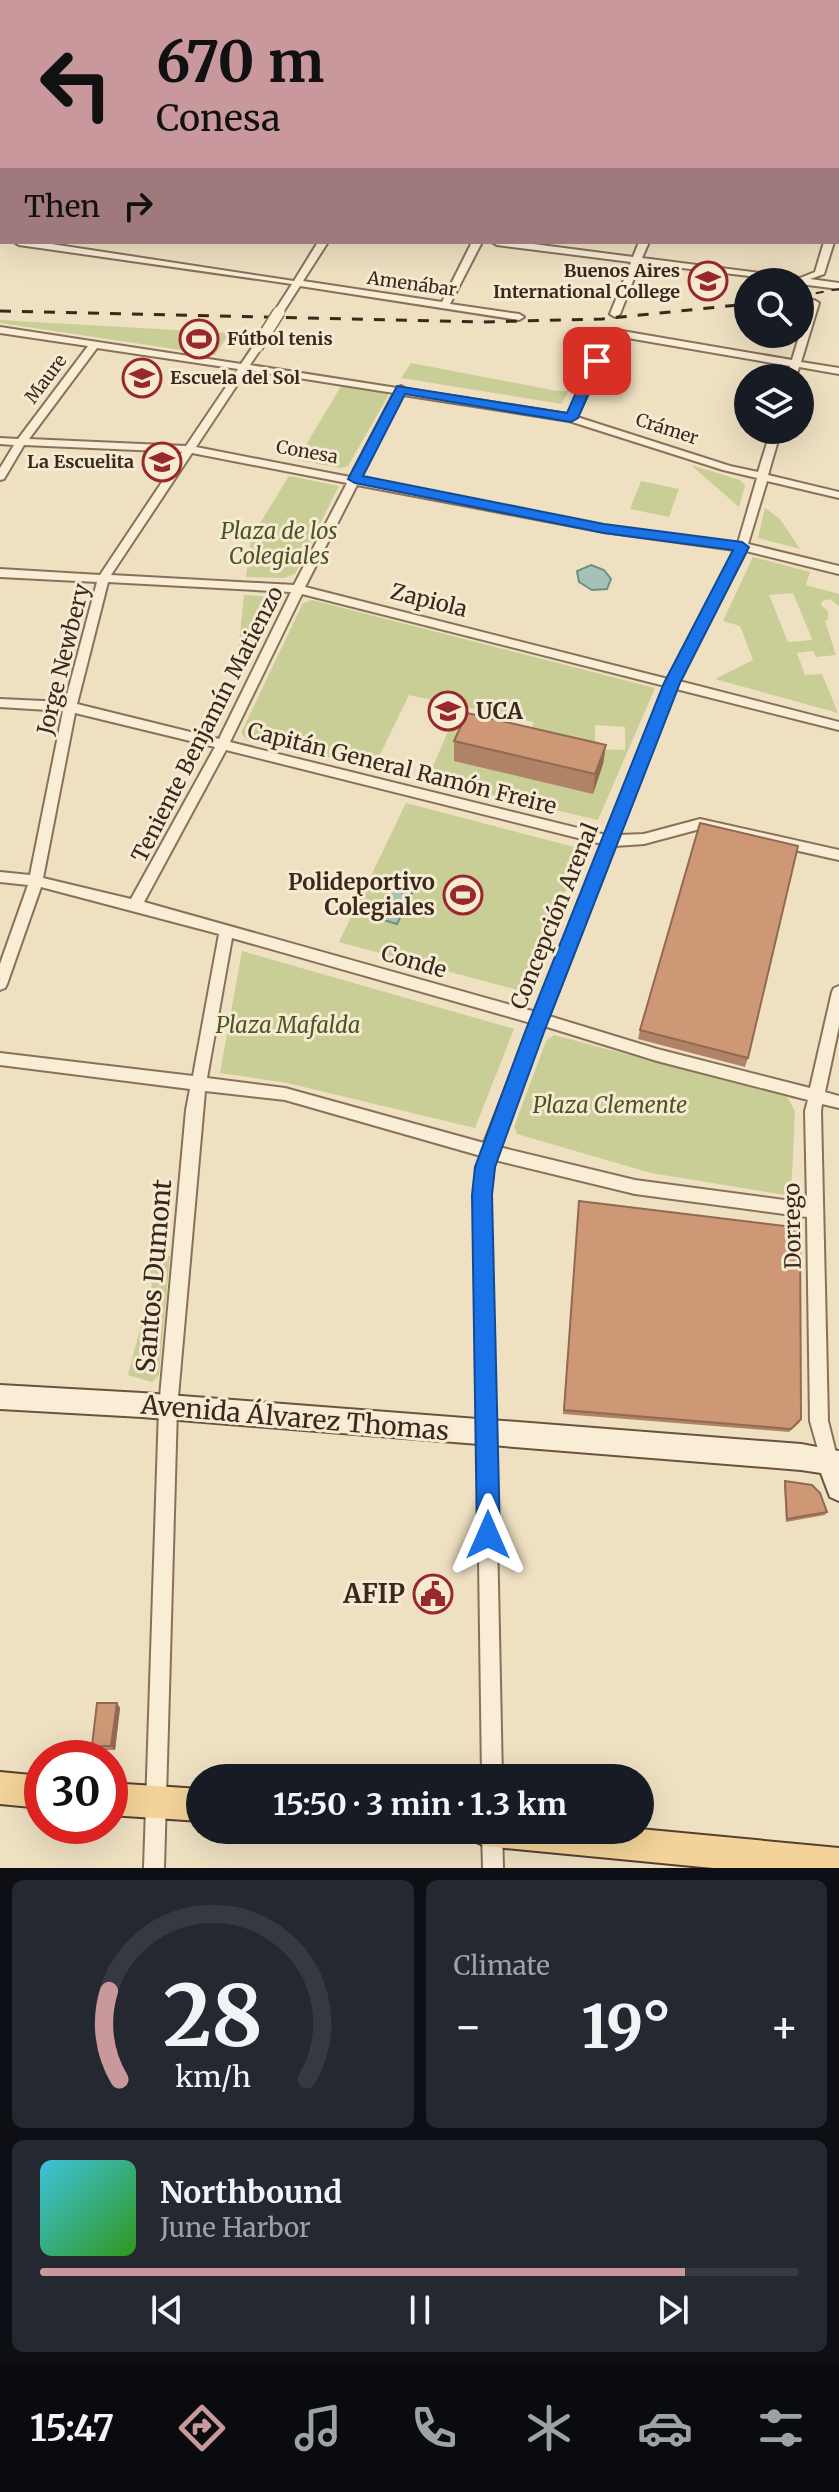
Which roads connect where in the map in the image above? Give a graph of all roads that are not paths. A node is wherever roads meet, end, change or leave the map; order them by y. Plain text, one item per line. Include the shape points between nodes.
1 (32, 244) edge
2 (322, 244) edge
3 (476, 244) edge
4 (513, 244) edge
5 (643, 244) edge
6 (828, 244) edge
7 (637, 259) junction
8 (734, 273) edge
9 (814, 280) joint
10 (294, 285) junction
11 (839, 286) edge
12 (445, 305) junction
13 (615, 314) dead end
14 (519, 317) dead end
15 (0, 330) edge
16 (95, 344) junction
17 (800, 348) edge
18 (795, 364) joint
19 (814, 367) edge
20 (240, 369) junction
21 (839, 371) edge
22 (401, 389) junction
23 (571, 418) junction
24 (0, 441) edge
25 (21, 442) junction
26 (772, 444) edge
27 (188, 449) junction
28 (0, 477) edge
29 (762, 478) junction
30 (355, 479) junction
31 (839, 495) edge
32 (742, 547) junction
33 (839, 570) edge
34 (0, 573) edge
35 (103, 579) junction
36 (298, 589) junction
37 (672, 683) junction
38 (0, 703) edge
39 (70, 707) junction
40 (839, 726) edge
41 (223, 744) junction
42 (610, 841) junction
43 (839, 855) edge
44 (0, 877) edge
45 (36, 881) junction
46 (135, 905) junction
47 (226, 932) junction
48 (0, 984) edge
49 (839, 992) edge
50 (540, 1019) junction
51 (0, 1059) edge
52 (198, 1081) junction
53 (815, 1095) junction
54 (839, 1102) edge
55 (490, 1151) junction
56 (816, 1211) junction
57 (0, 1397) edge
58 (168, 1408) junction
59 (487, 1433) junction
60 (834, 1462) edge
61 (839, 1488) edge
62 (492, 1764) edge
63 (0, 1788) edge
64 (24, 1790) edge
65 (128, 1801) edge
66 (157, 1803) junction
67 (186, 1804) edge
68 (492, 1844) edge
69 (635, 1844) edge
70 (839, 1864) edge
71 (154, 1868) edge
72 (493, 1868) edge

1 - 10 street, Amenábar
2 - 10 street
3 - 12 street
4 - 7 street
5 - 7 street
6 - 9 street
7 - 8 street
7 - 13 street
9 - 11 street
10 - 12 street, Amenábar
10 - 20 street, Jorge Newbery, bridge
12 - 14 street, Amenábar
15 - 16 street, Crámer
16 - 20 street, Crámer
16 - 25 street, Maure
17 - 18 street
18 - 23 street via 609,335
19 - 21 street
20 - 22 street, Crámer
20 - 27 street, Jorge Newbery
22 - 23 street, Crámer
22 - 30 street, Teniente Benjamín Matienzo
23 - 29 street, Crámer
24 - 25 street, Conesa
25 - 27 street, Conesa
25 - 28 street, Maure
26 - 29 street, Concepción Arenal
27 - 30 street, Conesa
27 - 35 street, Jorge Newbery
29 - 31 street, Crámer
29 - 32 street, Concepción Arenal
30 - 32 street, Conesa via 604,529
30 - 36 street, Teniente Benjamín Matienzo
32 - 33 street, Conesa
32 - 37 street, Concepción Arenal
34 - 35 street, Zapiola
35 - 36 street, Zapiola
35 - 39 street, Jorge Newbery
36 - 37 street, Zapiola
36 - 41 street, Teniente Benjamín Matienzo
37 - 40 street, Zapiola
37 - 42 street, Concepción Arenal
38 - 39 street, Capitán General Ramón Freire
39 - 41 street, Capitán General Ramón Freire
39 - 45 street, Jorge Newbery
41 - 42 street, Capitán General Ramón Freire
41 - 46 street, Teniente Benjamín Matienzo
42 - 43 street, Capitán General Ramón Freire via 644,839 700,824
42 - 50 street, Concepción Arenal
44 - 45 street, Conde
45 - 46 street, Conde
45 - 48 street, Jorge Newbery
46 - 47 street, Conde
47 - 50 street, Conde
47 - 52 street, Santos Dumont
49 - 53 street, Dorrego
50 - 53 street, Conde
50 - 55 street, Concepción Arenal
51 - 52 street
52 - 55 street via 285,1094
52 - 58 street, Santos Dumont
53 - 54 street, Conde
53 - 56 street, Dorrego
55 - 56 street via 635,1187
55 - 59 street, Concepción Arenal via 482,1195
56 - 60 street, Dorrego via 819,1421
57 - 58 main road, Avenida Álvarez Thomas
58 - 59 main road, Avenida Álvarez Thomas
58 - 66 street, Santos Dumont
59 - 60 main road, Avenida Álvarez Thomas
59 - 62 street, Concepción Arenal
60 - 61 main road
63 - 64 main road
65 - 66 main road
66 - 67 main road
66 - 71 street, Santos Dumont
68 - 72 street
69 - 70 main road

